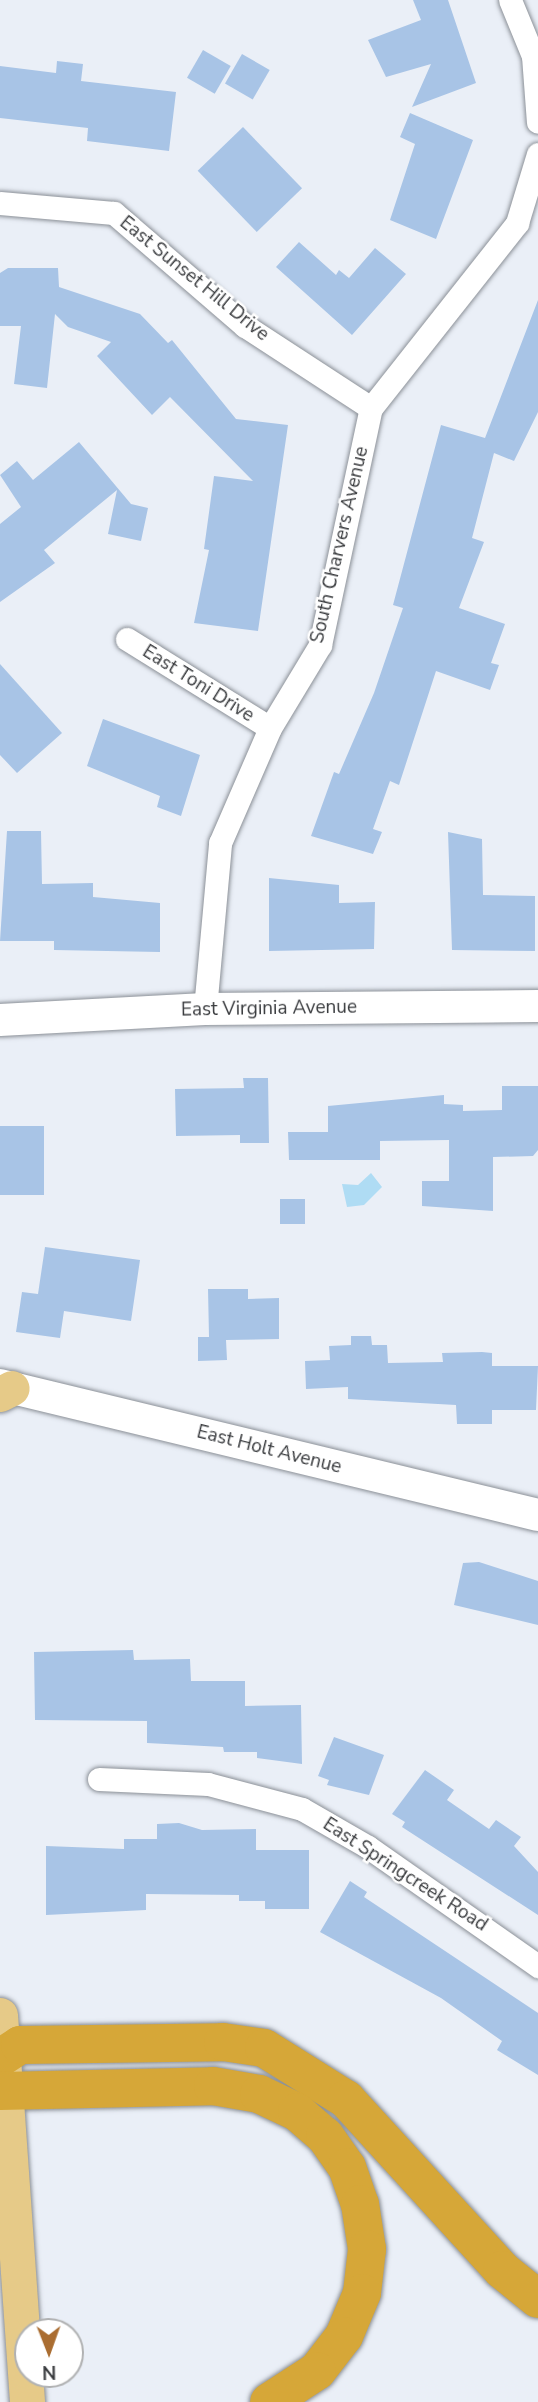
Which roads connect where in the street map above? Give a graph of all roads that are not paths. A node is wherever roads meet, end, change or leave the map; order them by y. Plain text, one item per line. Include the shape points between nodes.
1 (510, 0) edge
2 (538, 122) edge
3 (538, 154) edge
4 (0, 203) edge
5 (371, 408) junction
6 (127, 639) dead end
7 (270, 728) junction
8 (538, 1006) edge
9 (205, 1009) junction
10 (0, 1020) edge
11 (4, 1389) edge
12 (538, 1516) edge
13 (99, 1779) dead end
14 (538, 1966) edge
15 (0, 2015) edge
16 (3, 2074) edge
17 (538, 2299) edge
18 (27, 2402) edge
19 (269, 2402) edge

1 - 2 street via 533,56
3 - 5 street, South Charvers Avenue via 517,223
4 - 5 street, East Sunset Hill Drive via 114,214 245,326
5 - 7 street, South Charvers Avenue via 320,645
6 - 7 street, East Toni Drive
7 - 9 street, South Charvers Avenue via 220,843
8 - 9 street, East Virginia Avenue
9 - 10 street, East Virginia Avenue
11 - 12 street, East Holt Avenue
13 - 14 street, East Springcreek Road via 208,1784 302,1810 368,1847
15 - 16 main road
16 - 17 highway via 20,2045 223,2042 264,2048 346,2099 502,2270
16 - 18 main road
16 - 19 highway via 213,2086 259,2095 297,2112 325,2136 347,2167 360,2204 367,2249 362,2293 344,2336 317,2371

